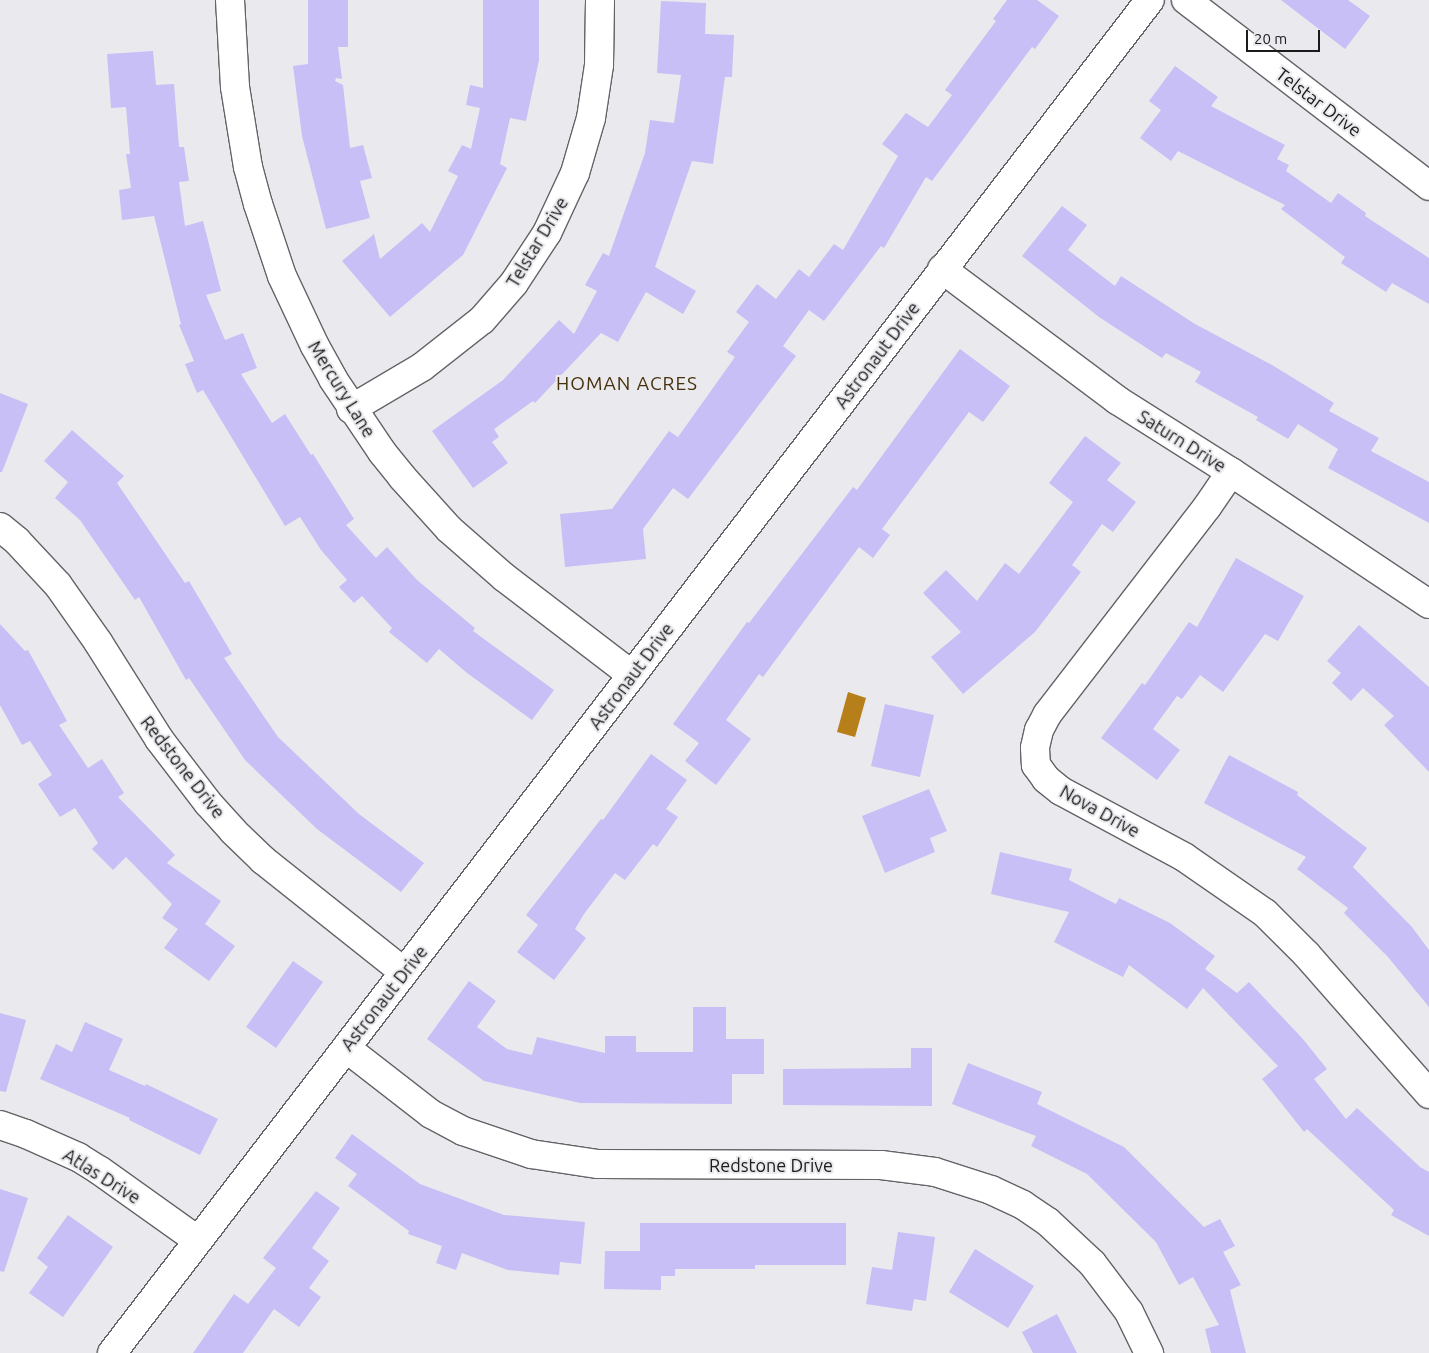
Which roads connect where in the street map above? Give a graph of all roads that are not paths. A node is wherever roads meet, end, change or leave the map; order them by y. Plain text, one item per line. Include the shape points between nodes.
1 (230, 0) edge
2 (600, 0) edge
3 (1150, 0) edge
4 (1186, 0) edge
5 (1429, 186) edge
6 (942, 269) junction
7 (351, 409) junction
8 (1231, 472) junction
9 (0, 527) edge
10 (1429, 604) edge
11 (632, 675) junction
12 (404, 972) junction
13 (346, 1048) junction
14 (1429, 1094) edge
15 (0, 1125) edge
16 (197, 1240) junction
17 (112, 1353) edge
18 (1149, 1353) edge

1 - 7 street, Mercury Lane via 235,88 248,167 258,204 298,313
2 - 7 street, Telstar Drive via 599,65 591,118 575,173 547,233 514,283 482,320 422,367
3 - 6 street, Astronaut Drive
4 - 5 street, Telstar Drive
6 - 8 street, Saturn Drive via 1117,400
6 - 11 street, Astronaut Drive
7 - 11 street, Mercury Lane via 402,477 449,529 505,578
8 - 10 street, Saturn Drive
8 - 14 street, Nova Drive via 1047,715 1035,748 1036,765 1060,791 1184,857 1265,913 1307,955
9 - 12 street, Redstone Drive via 58,585 94,635 159,739 233,831 263,860
11 - 12 street, Astronaut Drive
12 - 13 street, Astronaut Drive
13 - 16 street, Astronaut Drive
13 - 18 street, Redstone Drive via 431,1114 463,1131 531,1154 598,1164 890,1166 935,1172 991,1190 1023,1205 1048,1222 1086,1257 1129,1312
15 - 16 street, Atlas Drive via 78,1157
16 - 17 street, Astronaut Drive

